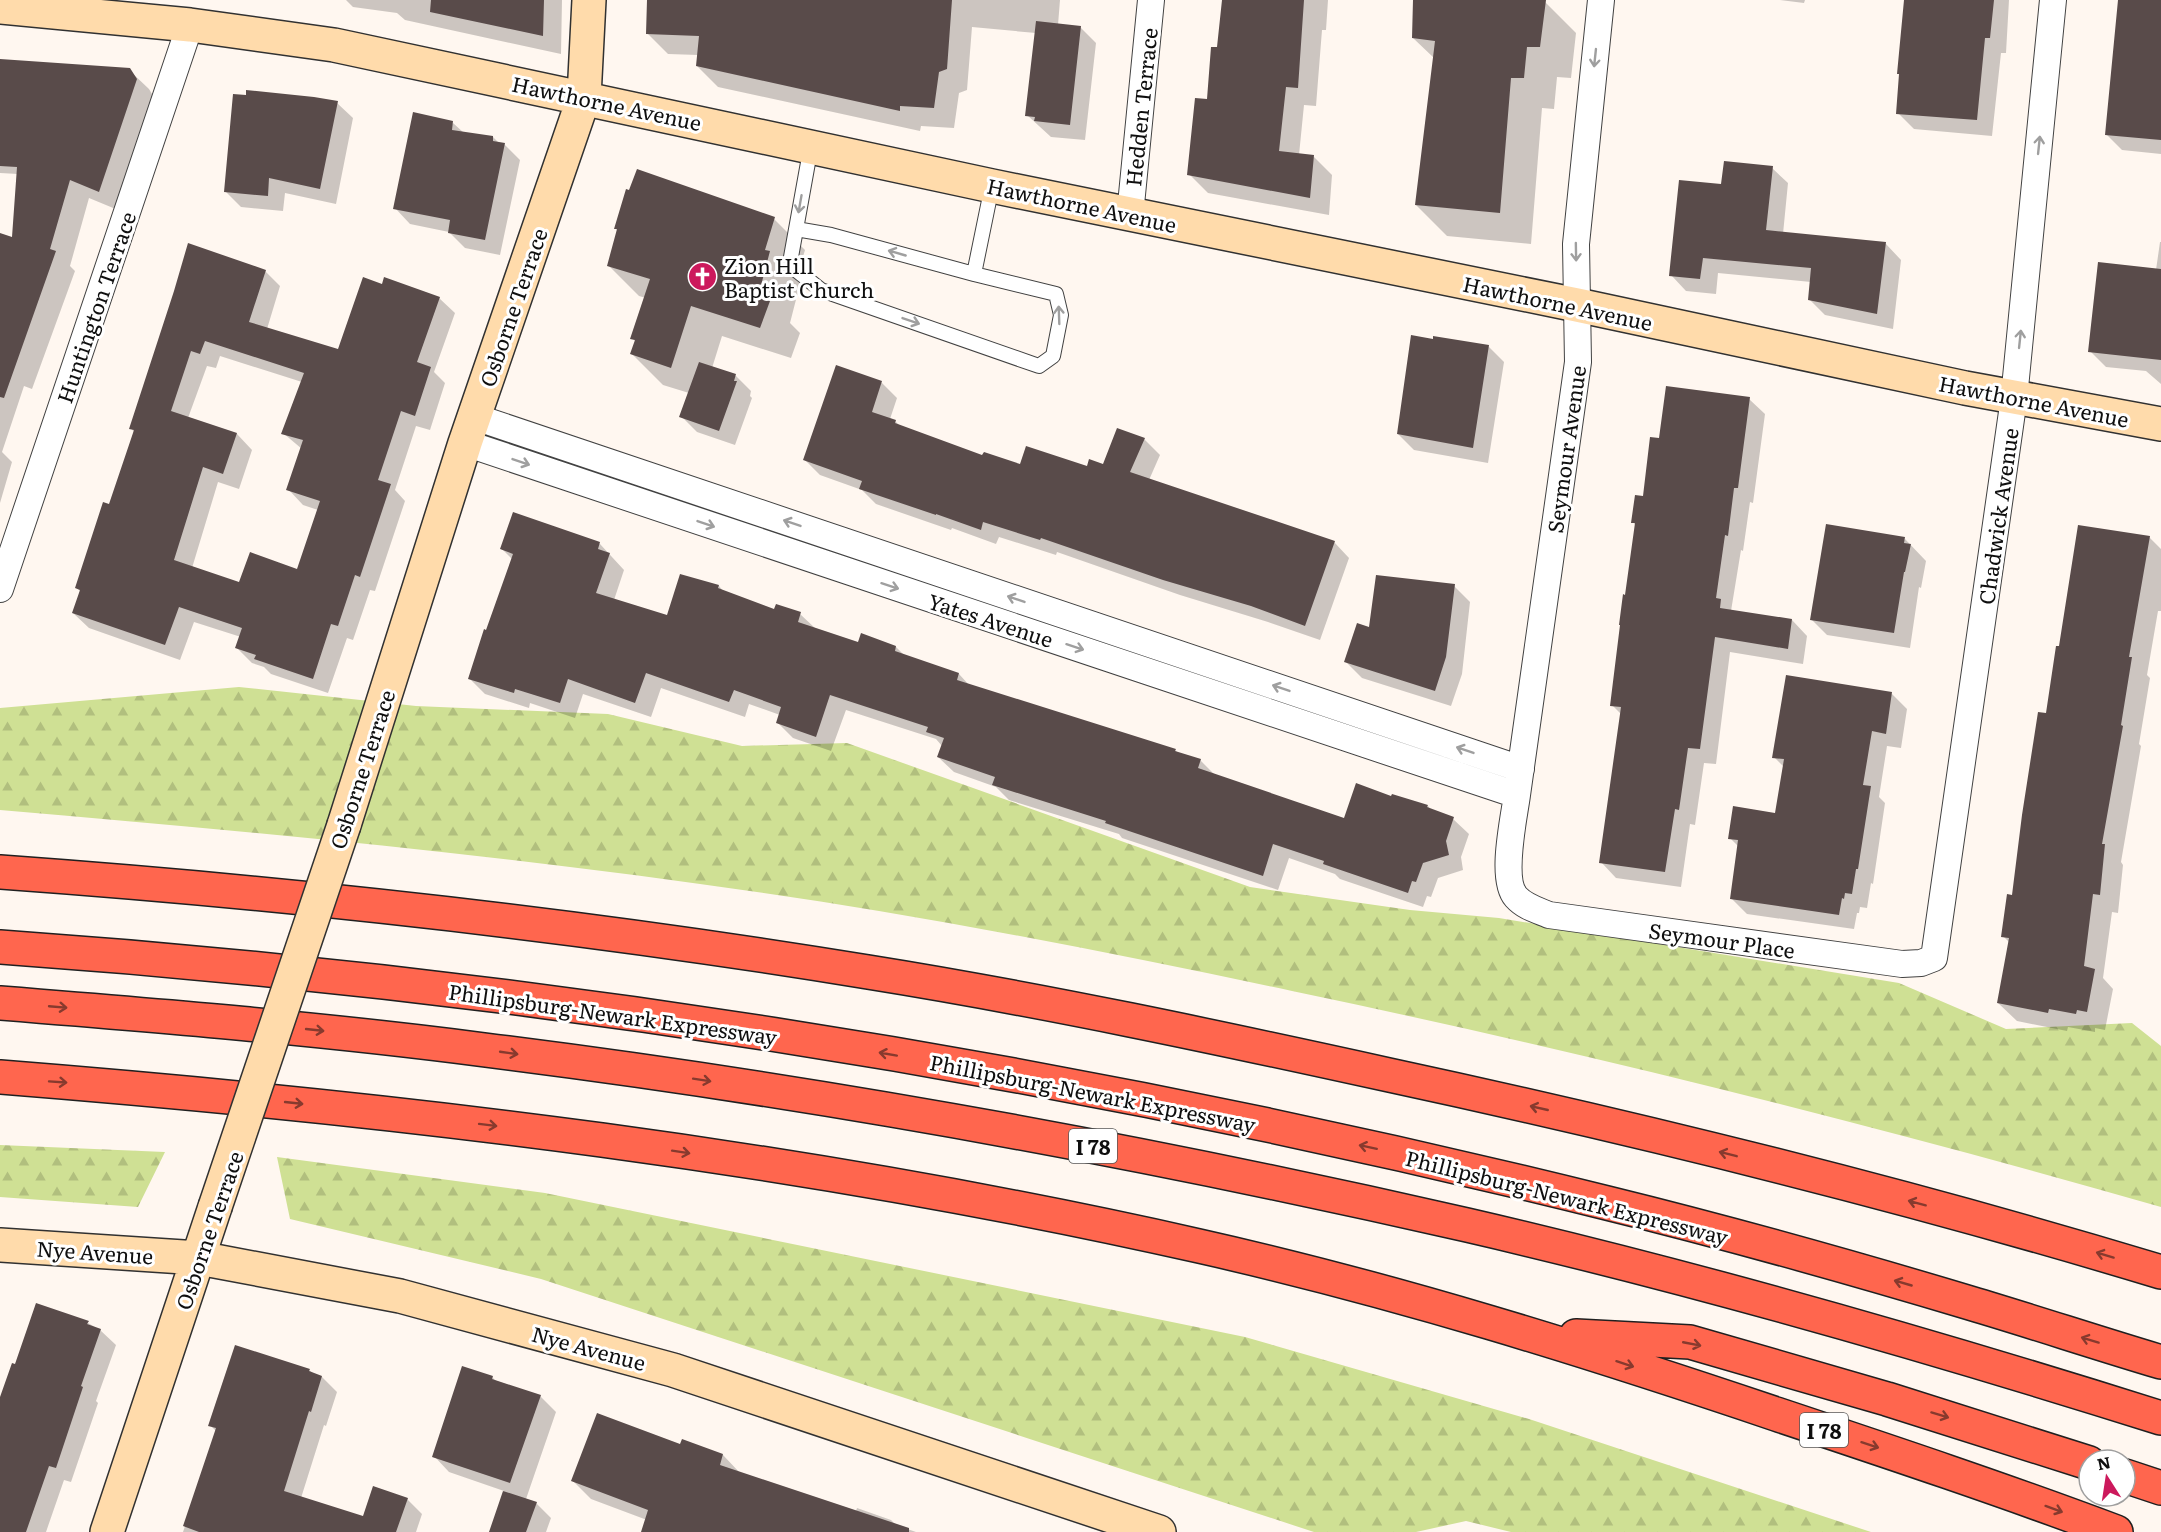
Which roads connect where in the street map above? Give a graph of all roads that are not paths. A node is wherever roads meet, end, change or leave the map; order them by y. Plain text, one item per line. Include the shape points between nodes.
1 (589, 0) edge
2 (1151, 0) edge
3 (1601, 0) edge
4 (2053, 0) edge
5 (0, 7) edge
6 (190, 26) junction
7 (584, 97) junction
8 (811, 146) junction
9 (992, 186) junction
10 (1130, 215) junction
11 (795, 229) junction
12 (974, 274) junction
13 (1577, 305) junction
14 (2014, 398) junction
15 (2161, 424) edge
16 (470, 430) junction
17 (836, 538) junction
18 (827, 564) junction
19 (0, 589) edge
20 (1162, 648) junction
21 (1153, 673) junction
22 (1521, 769) junction
23 (1517, 795) junction
24 (0, 872) edge
25 (1514, 895) joint
26 (0, 947) edge
27 (1934, 958) joint
28 (0, 1003) edge
29 (0, 1077) edge
30 (0, 1245) edge
31 (198, 1258) junction
32 (2161, 1272) edge
33 (1529, 1334) junction
34 (2155, 1360) edge
35 (2161, 1418) edge
36 (2077, 1459) edge
37 (2137, 1480) edge
38 (2161, 1488) edge
39 (106, 1532) edge
40 (1159, 1532) edge
41 (2116, 1532) edge

1 - 7 street, Osborne Terrace
2 - 10 street, Hedden Terrace
3 -> 13 street, Seymour Avenue via 1576,244
14 -> 4 street, Chadwick Avenue
5 - 6 street, Hawthorne Avenue
6 - 7 street, Hawthorne Avenue via 334,45
6 - 19 street, Huntington Terrace
7 - 8 street, Hawthorne Avenue
7 - 16 street, Osborne Terrace
8 - 9 street, Hawthorne Avenue
8 -> 11 lane
9 - 10 street, Hawthorne Avenue
9 - 12 lane
10 - 13 street, Hawthorne Avenue
12 -> 11 lane
11 -> 12 lane via 791,257 796,270 821,290 1039,366 1053,356 1061,315 1056,294
13 - 14 street, Hawthorne Avenue
13 - 22 street, Seymour Avenue via 1578,362
14 - 15 street, Hawthorne Avenue
14 - 27 street, Chadwick Avenue
17 -> 16 street, Yates Avenue
16 -> 18 street, Yates Avenue
16 - 31 street, Osborne Terrace, bridge via 344,825
17 - 18 lane
20 -> 17 street, Yates Avenue
18 -> 21 street, Yates Avenue
20 - 21 lane
22 -> 20 street, Yates Avenue
21 - 23 street, Yates Avenue
22 - 23 street, Seymour Avenue
23 - 25 street, Seymour Avenue via 1508,867
32 -> 24 highway via 1832,1180 1590,1119 986,992 778,958 499,920
25 - 27 street, Seymour Place via 1528,907 1549,915 1902,964
34 -> 26 highway, Phillipsburg-Newark Expressway via 1854,1269 1612,1204 1130,1097 762,1032 617,1011 276,970
28 -> 35 highway, I 78 via 232,1022 486,1050 834,1101 1102,1148 1436,1218 1588,1256 1916,1344
29 -> 33 highway, I 78 via 477,1124 940,1193 1205,1247
30 - 31 street, Nye Avenue
31 - 39 street, Osborne Terrace
31 - 40 street, Nye Avenue via 400,1296 673,1370
33 -> 36 highway via 1690,1342
33 -> 41 highway, I 78 via 1911,1458
37 - 38 highway

